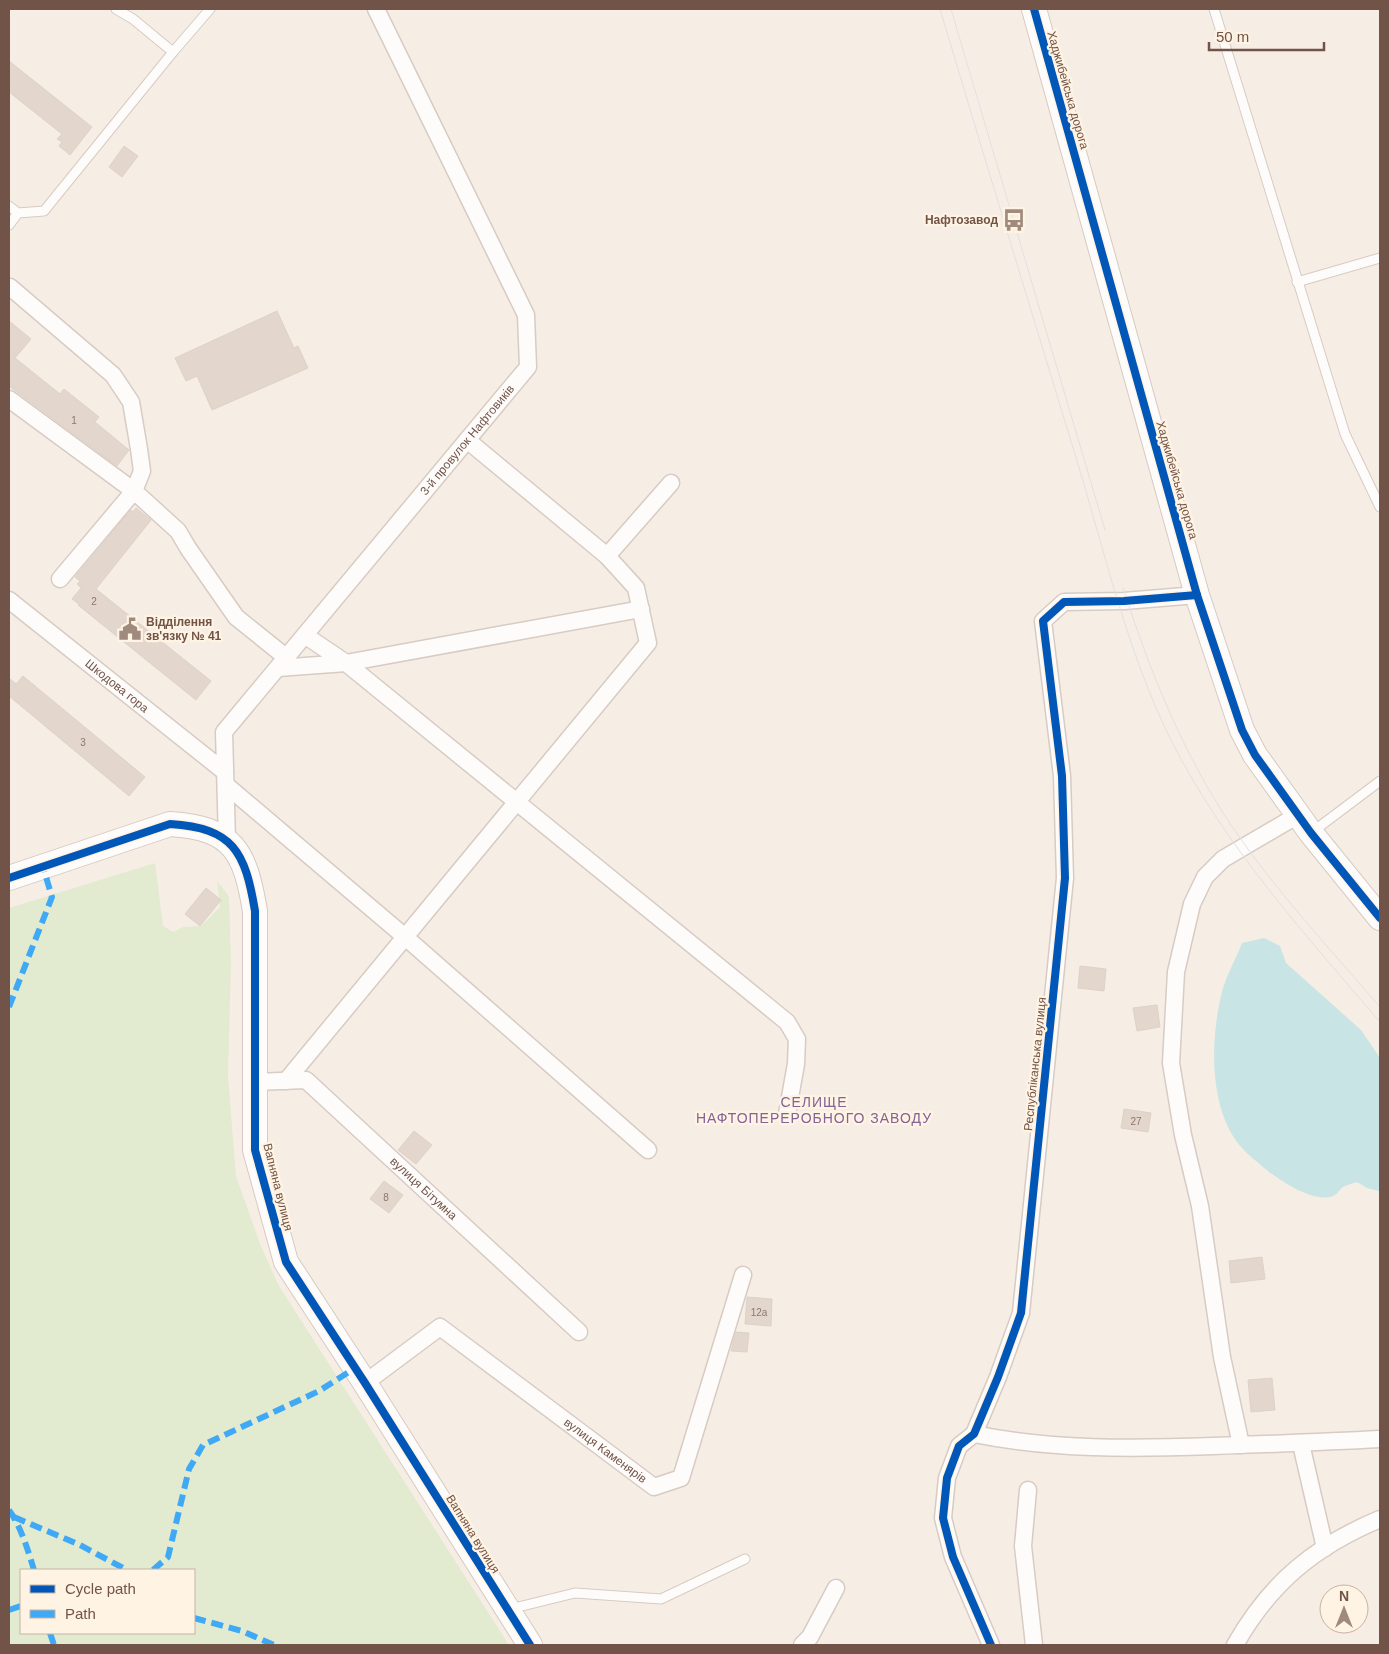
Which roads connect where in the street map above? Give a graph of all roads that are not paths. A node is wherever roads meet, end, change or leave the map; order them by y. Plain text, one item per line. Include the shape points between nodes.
1 (116, 9) edge
2 (210, 9) edge
3 (376, 9) edge
4 (1034, 9) edge
5 (1214, 9) edge
6 (173, 52) junction
7 (9, 206) edge
8 (18, 213) junction
9 (9, 225) edge
10 (1380, 258) edge
11 (1297, 282) junction
12 (10, 287) dead end
13 (9, 400) edge
14 (466, 440) junction
15 (671, 484) dead end
16 (134, 491) junction
17 (1380, 506) edge
18 (607, 556) junction
19 (60, 579) dead end
20 (1197, 595) junction
21 (9, 600) edge
22 (640, 610) junction
23 (306, 636) junction
24 (283, 663) junction
25 (346, 663) junction
26 (226, 778) junction
27 (1380, 781) edge
28 (515, 802) junction
29 (1304, 824) junction
30 (227, 841) junction
31 (9, 878) edge
32 (1380, 918) edge
33 (404, 936) junction
34 (286, 1081) junction
35 (255, 1082) junction
36 (787, 1114) dead end
37 (648, 1150) dead end
38 (743, 1275) dead end
39 (579, 1332) dead end
40 (365, 1382) junction
41 (974, 1434) junction
42 (1380, 1438) edge
43 (1302, 1444) junction
44 (1241, 1445) junction
45 (1028, 1490) dead end
46 (1380, 1519) edge
47 (1325, 1548) junction
48 (745, 1559) dead end
49 (836, 1588) dead end
50 (505, 1611) junction
51 (530, 1645) edge
52 (802, 1645) edge
53 (991, 1645) edge
54 (1034, 1645) edge
55 (1235, 1645) edge

1 - 6 lane
2 - 6 lane
3 - 14 street, 3-й провулок Нафтовиків via 526,315 528,367
4 - 20 street, Хаджибейська дорога
5 - 11 lane
6 - 8 lane via 44,211
7 - 8 lane
8 - 9 lane
10 - 11 lane
11 - 17 lane via 1345,434
12 - 16 street via 113,375 131,402 142,472
13 - 16 street
14 - 18 street
14 - 23 street, 3-й провулок Нафтовиків
15 - 18 street
16 - 19 street
16 - 24 street via 178,531 236,617
18 - 22 street via 636,588
20 - 29 street, Хаджибейська дорога via 1242,730 1255,755
20 - 41 street, Республіканська вулиця via 1064,602 1043,621 1062,776 1065,878 1021,1313
21 - 26 street, Шкодова гора
22 - 25 street
22 - 28 street via 648,643
23 - 24 street, 3-й провулок Нафтовиків
23 - 25 street
24 - 25 street
24 - 26 street, 3-й провулок Нафтовиків via 224,732
25 - 28 street
26 - 30 street, 3-й провулок Нафтовиків
26 - 33 street, Шкодова гора
27 - 29 lane
28 - 33 street
28 - 36 street via 787,1022 797,1039
29 - 32 street, Хаджибейська дорога
29 - 44 street via 1223,859 1205,877 1192,904 1176,972 1171,1063 1183,1135 1200,1206 1222,1357
30 - 31 street, Вапняна вулиця via 216,833 192,825 170,824
30 - 35 street, Вапняна вулиця via 241,857 250,878 255,911
33 - 34 street
33 - 37 street, Шкодова гора
34 - 35 street, вулиця Бітумна
34 - 39 street, вулиця Бітумна via 306,1080
35 - 40 street, Вапняна вулиця via 255,1150 286,1262
38 - 40 street, вулиця Каменярів via 680,1478 654,1487 440,1327
40 - 50 street, Вапняна вулиця
41 - 44 street via 1074,1447
41 - 53 street, Республіканська вулиця via 959,1446 947,1478 943,1518 953,1557
42 - 43 street
43 - 44 street
43 - 47 street
45 - 54 street via 1023,1546
46 - 47 street via 1346,1534
47 - 55 street via 1273,1589 1251,1616
48 - 50 lane via 661,1599 575,1593
49 - 52 street via 810,1637
50 - 51 street, Вапняна вулиця

